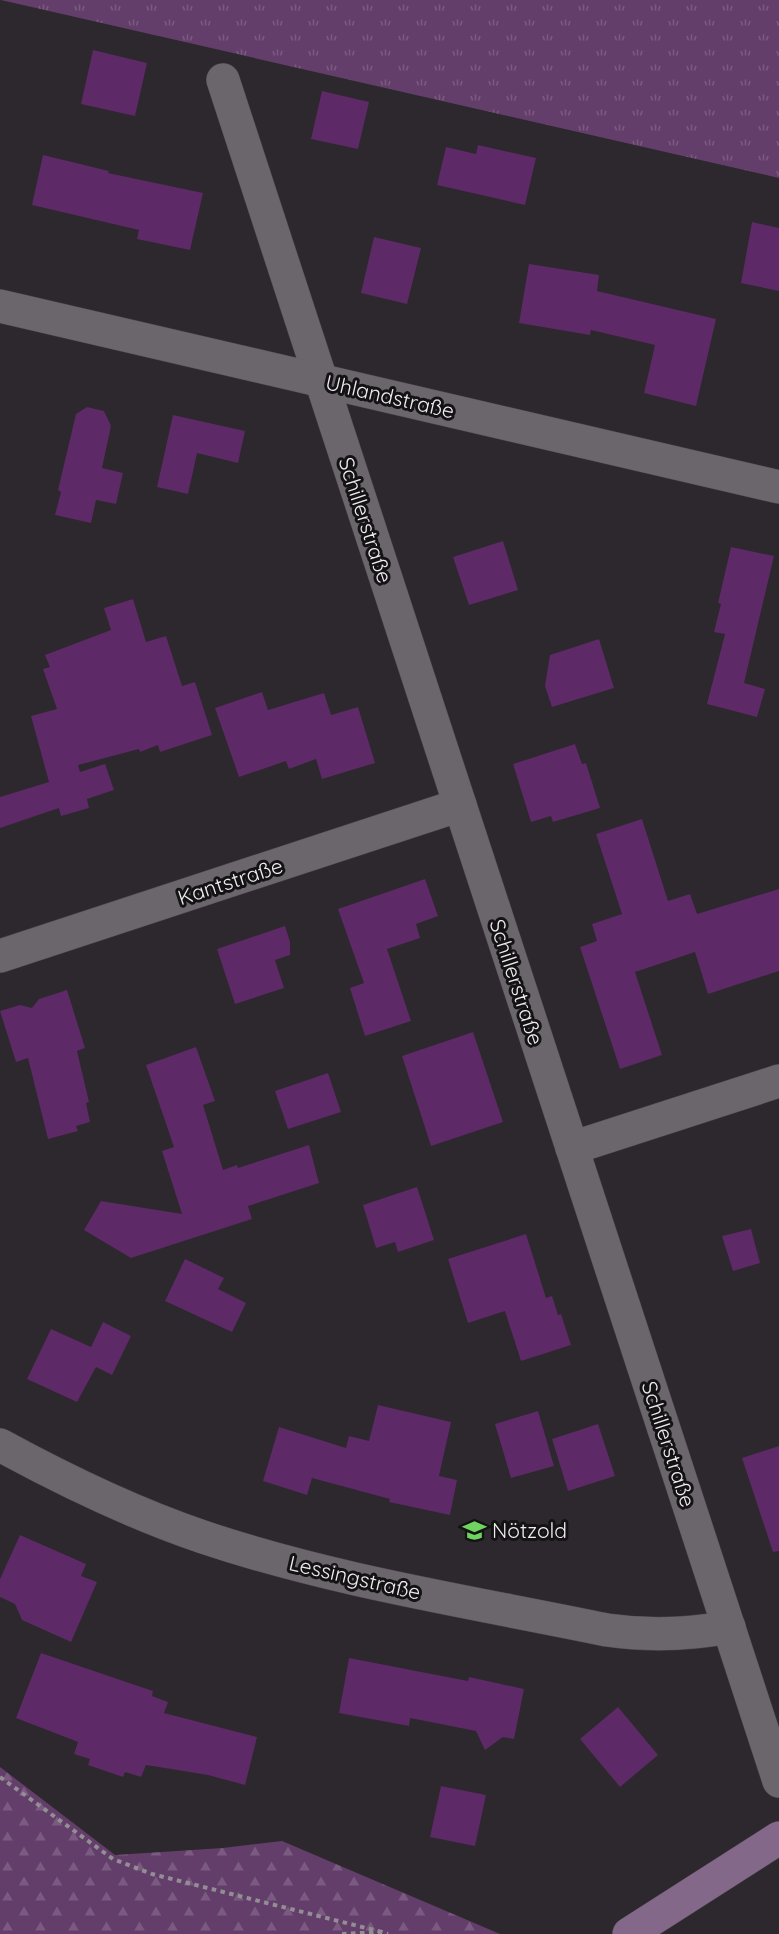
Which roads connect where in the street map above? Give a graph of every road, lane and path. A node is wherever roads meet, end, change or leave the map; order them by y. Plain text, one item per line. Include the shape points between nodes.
1 (223, 80) dead end
2 (0, 306) edge
3 (321, 380) junction
4 (779, 487) edge
5 (460, 805) junction
6 (0, 956) edge
7 (779, 1081) edge
8 (572, 1148) junction
9 (0, 1445) edge
10 (729, 1627) junction
11 (0, 1777) edge
12 (779, 1781) edge
13 (779, 1838) edge
14 (382, 1932) junction
15 (342, 1934) edge
16 (388, 1934) edge
17 (629, 1934) edge

1 - 3 street, Schillerstraße
2 - 3 street, Uhlandstraße
3 - 4 street, Uhlandstraße
3 - 5 street, Schillerstraße
5 - 6 street, Kantstraße
5 - 8 street, Schillerstraße
7 - 8 street
8 - 10 street, Schillerstraße
9 - 10 street, Lessingstraße via 131,1510 282,1560 607,1630 668,1635
10 - 12 street, Schillerstraße
11 - 14 path via 113,1858 132,1867
13 - 17 main road
14 - 15 path
14 - 16 path

